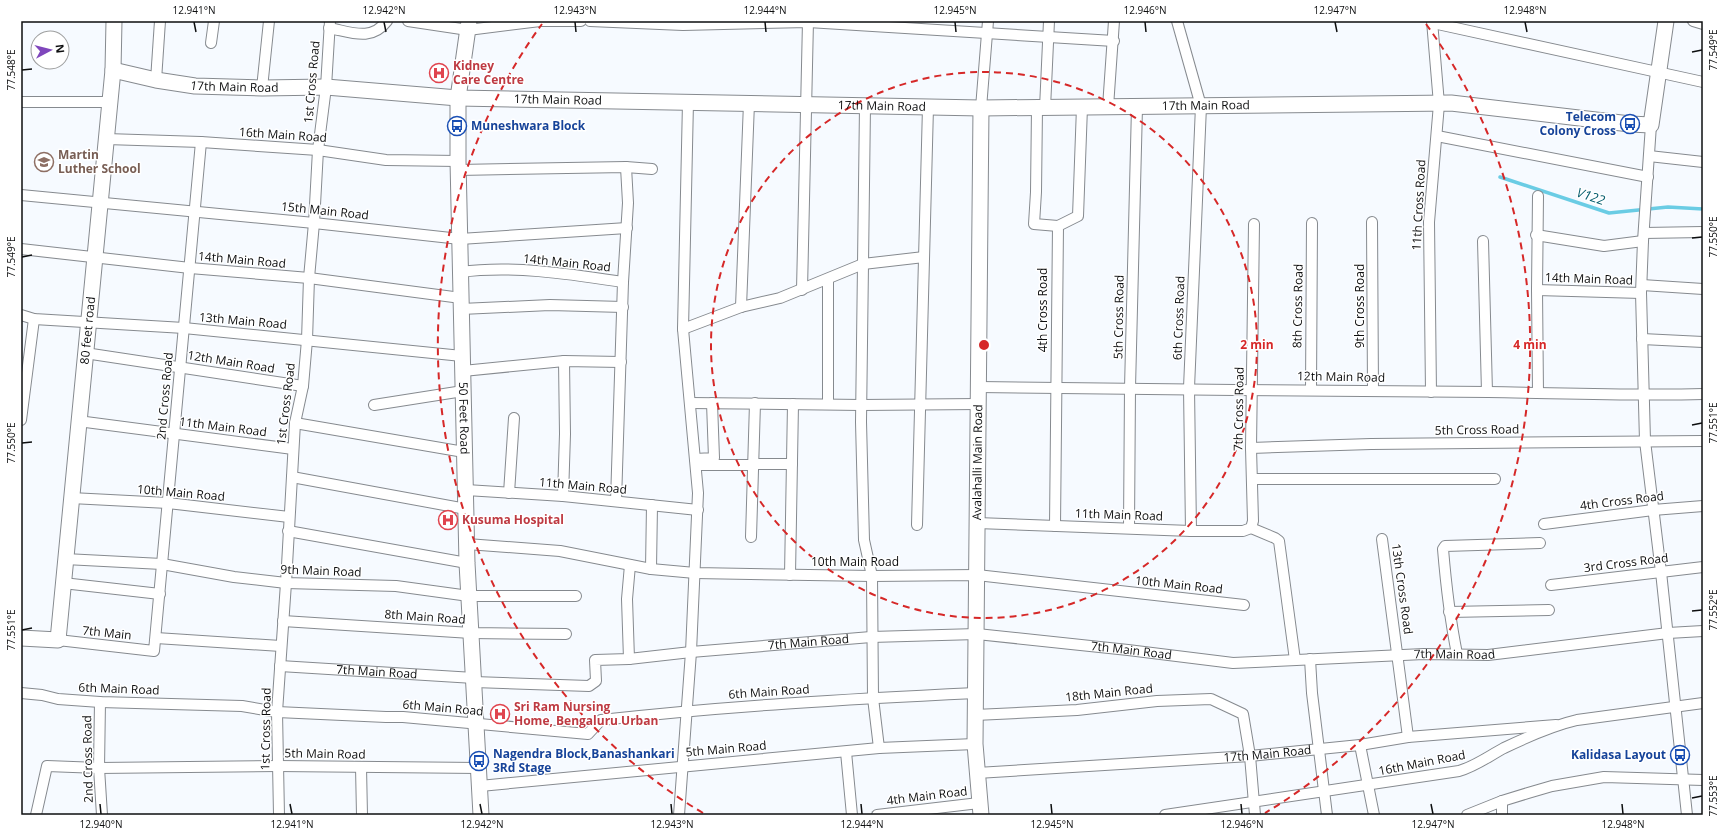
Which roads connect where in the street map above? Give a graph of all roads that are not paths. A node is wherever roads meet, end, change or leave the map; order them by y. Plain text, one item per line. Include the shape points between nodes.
1 (114, 21) edge
2 (160, 21) edge
3 (214, 21) edge
4 (269, 21) edge
5 (387, 21) edge
6 (408, 21) edge
7 (581, 21) edge
8 (590, 21) edge
9 (808, 21) edge
10 (988, 21) edge
11 (1049, 21) edge
12 (1114, 21) edge
13 (1177, 21) edge
14 (1666, 21) edge
15 (1693, 21) edge
16 (525, 22) edge
17 (1432, 22) edge
18 (891, 24) edge
19 (1703, 24) edge
20 (329, 25) edge
21 (468, 26) edge
22 (987, 34) junction
23 (1048, 38) junction
24 (1114, 42) junction
25 (211, 43) dead end
26 (113, 70) junction
27 (1658, 73) junction
28 (156, 80) junction
29 (1703, 82) edge
30 (326, 87) junction
31 (262, 88) junction
32 (458, 98) junction
33 (21, 102) edge
34 (110, 102) junction
35 (688, 102) junction
36 (749, 103) junction
37 (806, 104) junction
38 (1440, 104) junction
39 (865, 106) junction
40 (1201, 106) junction
41 (928, 107) junction
42 (1082, 107) junction
43 (1108, 107) junction
44 (1138, 107) junction
45 (981, 108) junction
46 (1041, 108) junction
47 (1651, 125) junction
48 (1437, 136) junction
49 (106, 139) junction
50 (202, 142) junction
51 (318, 150) junction
52 (1649, 156) junction
53 (1703, 162) edge
54 (458, 165) junction
55 (626, 167) junction
56 (652, 169) dead end
57 (1648, 177) junction
58 (21, 195) edge
59 (1538, 196) dead end
60 (100, 202) junction
61 (195, 211) junction
62 (1372, 222) dead end
63 (314, 223) junction
64 (1312, 223) dead end
65 (1254, 224) dead end
66 (1058, 226) junction
67 (627, 228) junction
68 (1703, 232) edge
69 (1536, 235) junction
70 (1643, 237) junction
71 (460, 239) junction
72 (1483, 241) dead end
73 (21, 249) edge
74 (924, 256) junction
75 (94, 258) junction
76 (863, 264) junction
77 (190, 268) junction
78 (460, 272) junction
79 (309, 278) junction
80 (828, 279) junction
81 (624, 282) junction
82 (1641, 289) junction
83 (1703, 289) edge
84 (802, 290) junction
85 (1536, 290) junction
86 (461, 303) junction
87 (623, 307) junction
88 (741, 307) junction
89 (21, 315) edge
90 (34, 319) junction
91 (88, 322) junction
92 (184, 328) junction
93 (683, 329) junction
94 (1642, 339) junction
95 (308, 340) junction
96 (1703, 342) edge
97 (85, 353) junction
98 (564, 361) junction
99 (621, 362) junction
100 (463, 364) junction
101 (181, 368) junction
102 (302, 386) junction
103 (979, 387) junction
104 (1056, 388) junction
105 (1130, 388) junction
106 (1189, 388) junction
107 (1252, 389) junction
108 (1310, 390) junction
109 (463, 391) junction
110 (1373, 391) junction
111 (1431, 392) junction
112 (1487, 392) junction
113 (1538, 393) junction
114 (1703, 394) edge
115 (1644, 396) junction
116 (690, 402) junction
117 (712, 403) junction
118 (755, 403) junction
119 (793, 404) junction
120 (828, 404) junction
121 (920, 404) junction
122 (978, 404) junction
123 (374, 405) dead end
124 (862, 405) junction
125 (514, 418) dead end
126 (21, 420) edge
127 (78, 421) junction
128 (295, 424) junction
129 (174, 434) junction
130 (1645, 441) junction
131 (1703, 441) edge
132 (1251, 448) junction
133 (293, 449) junction
134 (464, 452) junction
135 (696, 462) junction
136 (792, 464) junction
137 (752, 465) junction
138 (292, 477) junction
139 (1252, 479) junction
140 (1495, 479) dead end
141 (466, 490) junction
142 (509, 493) junction
143 (563, 496) junction
144 (71, 498) junction
145 (616, 501) junction
146 (168, 503) junction
147 (652, 505) junction
148 (1703, 506) edge
149 (466, 509) junction
150 (698, 510) junction
151 (1653, 510) junction
152 (289, 517) junction
153 (978, 523) junction
154 (1544, 524) dead end
155 (917, 525) dead end
156 (1252, 525) junction
157 (1055, 526) junction
158 (1129, 528) junction
159 (288, 531) junction
160 (1190, 531) junction
161 (750, 537) dead end
162 (1382, 539) dead end
163 (1540, 543) dead end
164 (467, 544) junction
165 (66, 559) junction
166 (467, 563) junction
167 (162, 564) junction
168 (630, 565) junction
169 (1703, 567) edge
170 (651, 569) junction
171 (1661, 572) junction
172 (695, 573) junction
173 (790, 575) junction
174 (977, 575) junction
175 (872, 576) junction
176 (63, 583) junction
177 (286, 583) junction
178 (1551, 585) dead end
179 (160, 594) junction
180 (469, 596) junction
181 (576, 596) dead end
182 (1244, 605) dead end
183 (1549, 610) dead end
184 (1449, 612) junction
185 (283, 621) junction
186 (1703, 631) edge
187 (471, 633) junction
188 (1668, 633) junction
189 (566, 634) dead end
190 (976, 634) junction
191 (872, 637) junction
192 (21, 638) edge
193 (156, 638) junction
194 (58, 640) junction
195 (281, 646) junction
196 (154, 651) joint
197 (691, 652) junction
198 (1457, 654) junction
199 (1398, 655) junction
200 (629, 659) junction
201 (1310, 659) junction
202 (1295, 660) junction
203 (280, 666) junction
204 (474, 680) junction
205 (21, 693) edge
206 (976, 693) junction
207 (873, 698) junction
208 (100, 702) junction
209 (1703, 703) edge
210 (1674, 706) junction
211 (687, 710) junction
212 (277, 712) junction
213 (975, 715) junction
214 (477, 724) junction
215 (1556, 725) junction
216 (1408, 737) junction
217 (975, 744) junction
218 (1360, 745) junction
219 (879, 748) junction
220 (1320, 748) junction
221 (846, 752) junction
222 (1250, 756) junction
223 (278, 766) junction
224 (682, 766) junction
225 (361, 767) junction
226 (99, 768) junction
227 (479, 768) junction
228 (977, 773) junction
229 (1682, 779) junction
230 (1703, 780) edge
231 (480, 786) junction
232 (1368, 786) junction
233 (1324, 791) junction
234 (1502, 801) junction
235 (1254, 802) junction
236 (980, 809) edge
237 (36, 815) edge
238 (102, 815) edge
239 (279, 815) edge
240 (362, 815) edge
241 (481, 815) edge
242 (679, 815) edge
243 (852, 815) edge
244 (877, 815) edge
245 (1165, 815) edge
246 (1255, 815) edge
247 (1327, 815) edge
248 (1374, 815) edge
249 (1467, 815) edge
250 (1502, 815) edge
251 (1687, 815) edge

1 - 26 street, 80 feet road
2 - 28 street
3 - 25 street
4 - 31 street
5 - 20 street via 381,29 367,35
6 - 21 street
7 - 16 street
8 - 9 street via 683,25
9 - 18 street
9 - 37 street
10 - 22 street
11 - 23 street
12 - 24 street
13 - 40 street, 6th Cross Road
14 - 27 street
15 - 19 street
16 - 21 street
17 - 27 street
17 - 38 street, 11th Cross Road
18 - 22 street
20 - 30 street, 1st Cross Road
21 - 32 street, 50 Feet Road
22 - 23 street
22 - 45 street
23 - 24 street
23 - 46 street
24 - 43 street
26 - 28 street, 17th Main Road
26 - 34 street, 80 feet road
27 - 29 street
27 - 47 street
28 - 31 street, 17th Main Road via 195,86
30 - 31 street, 17th Main Road
30 - 32 street, 17th Main Road
30 - 51 street, 1st Cross Road
32 - 35 street, 17th Main Road
32 - 54 street, 50 Feet Road
33 - 34 street
34 - 49 street, 80 feet road
35 - 36 street, 17th Main Road
35 - 93 street
36 - 37 street, 17th Main Road
36 - 88 street
37 - 39 street, 17th Main Road
37 - 84 street
38 - 40 street, 17th Main Road
38 - 47 street, 17th Main Road
38 - 48 street, 11th Cross Road
39 - 41 street, 17th Main Road
39 - 76 street
40 - 44 street, 17th Main Road
40 - 106 street, 6th Cross Road
41 - 45 street, 17th Main Road
41 - 74 street
42 - 43 street, 17th Main Road
42 - 46 street, 17th Main Road
42 - 66 street via 1078,216
43 - 44 street, 17th Main Road
44 - 105 street, 5th Cross Road
45 - 46 street, 17th Main Road
45 - 103 street, Avalahalli Main Road
46 - 66 street via 1034,224
47 - 52 street
48 - 57 street
48 - 111 street, 11th Cross Road via 1429,222
49 - 50 street, 16th Main Road
49 - 60 street, 80 feet road
50 - 51 street, 16th Main Road
50 - 61 street, 2nd Cross Road
51 - 54 street, 16th Main Road via 386,160
51 - 63 street, 1st Cross Road
52 - 53 street
52 - 57 street
54 - 55 street, 16th Main Road
54 - 71 street, 50 Feet Road
55 - 56 street, 16th Main Road
55 - 67 street
57 - 70 street
58 - 60 street, 15th Main Road
59 - 69 street
60 - 61 street, 15th Main Road
60 - 75 street, 80 feet road
61 - 63 street, 15th Main Road
61 - 77 street, 2nd Cross Road
62 - 110 street, 9th Cross Road
63 - 71 street, 15th Main Road
63 - 79 street, 1st Cross Road
64 - 108 street, 8th Cross Road
65 - 107 street, 7th Cross Road
66 - 104 street, 4th Cross Road
67 - 71 street, 15th Main Road
67 - 81 street
68 - 70 street
69 - 70 street via 1604,246
69 - 85 street
70 - 82 street
71 - 78 street, 50 Feet Road
72 - 112 street
73 - 75 street, 14th Main Road
74 - 76 street
74 - 121 street
75 - 77 street, 14th Main Road
75 - 91 street, 80 feet road
76 - 80 street
76 - 124 street
77 - 79 street, 14th Main Road
77 - 92 street, 2nd Cross Road
78 - 81 street, 14th Main Road via 488,269 572,274
78 - 86 street, 50 Feet Road
79 - 86 street, 14th Main Road
79 - 95 street, 1st Cross Road
80 - 84 street
80 - 120 street
81 - 87 street
82 - 83 street, 14th Main Road
82 - 85 street, 14th Main Road
82 - 94 street
84 - 88 street
85 - 113 street
86 - 87 street
86 - 100 street, 50 Feet Road
87 - 99 street
88 - 93 street
89 - 90 street, 13th Main Road
90 - 91 street, 13th Main Road
90 - 126 street
91 - 92 street, 13th Main Road
91 - 97 street, 80 feet road
92 - 95 street, 13th Main Road
92 - 101 street, 2nd Cross Road
93 - 116 street
94 - 96 street
94 - 115 street
95 - 100 street, 13th Main Road
95 - 102 street, 1st Cross Road
97 - 101 street, 12th Main Road
97 - 127 street, 80 feet road
98 - 99 street
98 - 100 street
98 - 143 street via 566,434
99 - 145 street
100 - 109 street, 50 Feet Road
101 - 102 street, 12th Main Road
101 - 129 street, 2nd Cross Road
102 - 128 street, 1st Cross Road
103 - 104 street, 12th Main Road
103 - 122 street, Avalahalli Main Road
104 - 105 street, 12th Main Road
104 - 157 street, 4th Cross Road
105 - 106 street, 12th Main Road
105 - 158 street, 5th Cross Road
106 - 107 street, 12th Main Road
106 - 160 street, 6th Cross Road
107 - 108 street, 12th Main Road
107 - 132 street, 7th Cross Road
108 - 110 street, 12th Main Road
109 - 123 street
109 - 134 street, 50 Feet Road
110 - 111 street, 12th Main Road
111 - 112 street, 12th Main Road
112 - 113 street, 12th Main Road
113 - 115 street, 12th Main Road
114 - 115 street, 12th Main Road
115 - 130 street
116 - 117 street
116 - 135 street
117 - 118 street
117 - 135 street via 714,458
118 - 119 street
118 - 137 street
119 - 120 street
119 - 136 street
120 - 124 street
121 - 122 street
121 - 124 street
121 - 155 street
122 - 153 street, Avalahalli Main Road
124 - 175 street via 864,540
125 - 142 street
127 - 129 street, 11th Main Road
127 - 144 street, 80 feet road
128 - 133 street, 1st Cross Road
128 - 134 street
129 - 133 street, 11th Main Road
129 - 146 street, 2nd Cross Road
130 - 131 street, 5th Cross Road
130 - 132 street, 5th Cross Road
130 - 151 street
132 - 139 street, 7th Cross Road
133 - 138 street, 1st Cross Road
134 - 141 street, 50 Feet Road
135 - 137 street
135 - 150 street
136 - 137 street
136 - 173 street
137 - 161 street
138 - 149 street
138 - 152 street, 1st Cross Road
139 - 140 street
139 - 156 street, 7th Cross Road
141 - 142 street, 11th Main Road
141 - 149 street, 50 Feet Road
142 - 143 street, 11th Main Road
143 - 145 street, 11th Main Road
144 - 146 street, 10th Main Road
144 - 165 street, 80 feet road
145 - 147 street, 11th Main Road
146 - 152 street, 10th Main Road
146 - 167 street, 2nd Cross Road
147 - 150 street, 11th Main Road
147 - 170 street
148 - 151 street, 4th Cross Road
149 - 164 street, 50 Feet Road
150 - 172 street
151 - 154 street, 4th Cross Road
151 - 171 street
152 - 159 street, 1st Cross Road
153 - 157 street, 11th Main Road
153 - 174 street, Avalahalli Main Road
156 - 160 street, 11th Main Road via 1243,531
156 - 202 street via 1280,541
157 - 158 street, 11th Main Road
158 - 160 street, 11th Main Road
159 - 166 street
159 - 177 street, 1st Cross Road
162 - 199 street, 13th Cross Road
163 - 184 street via 1445,546 1443,549
164 - 166 street, 50 Feet Road
164 - 168 street, 10th Main Road via 560,551
165 - 167 street, 9th Main Road
165 - 176 street, 80 feet road
166 - 180 street, 50 Feet Road
167 - 177 street, 9th Main Road
167 - 179 street, 2nd Cross Road
168 - 170 street, 10th Main Road
168 - 200 street via 627,599
169 - 171 street, 3rd Cross Road
170 - 172 street, 10th Main Road
171 - 178 street, 3rd Cross Road
171 - 188 street
172 - 173 street, 10th Main Road
172 - 197 street
173 - 175 street, 10th Main Road
174 - 175 street, 10th Main Road
174 - 182 street, 10th Main Road
174 - 190 street, Avalahalli Main Road
175 - 191 street
176 - 179 street
176 - 194 street, 80 feet road
177 - 180 street, 9th Main Road via 396,586
177 - 185 street, 1st Cross Road
179 - 193 street, 2nd Cross Road
180 - 181 street, 9th Main Road
180 - 187 street, 50 Feet Road
183 - 184 street
184 - 198 street
185 - 187 street, 8th Main Road
185 - 195 street, 1st Cross Road
186 - 188 street
187 - 189 street, 8th Main Road
187 - 204 street, 50 Feet Road
188 - 198 street, 7th Main Road via 1488,655
188 - 210 street
190 - 191 street, 7th Main Road
190 - 202 street, 7th Main Road via 1233,663
190 - 206 street, Avalahalli Main Road
191 - 197 street, 7th Main Road
191 - 207 street
192 - 194 street
193 - 195 street
193 - 196 street, 2nd Cross Road
194 - 196 street, 7th Main
195 - 203 street, 1st Cross Road
197 - 200 street, 7th Main Road
197 - 211 street
198 - 199 street, 7th Main Road
199 - 201 street, 7th Main Road
199 - 216 street, 13th Cross Road
200 - 204 street, 7th Main Road via 595,660 596,681 589,686
201 - 202 street, 7th Main Road
201 - 220 street
203 - 204 street, 7th Main Road
203 - 212 street, 1st Cross Road
204 - 214 street, 50 Feet Road
205 - 208 street, 6th Main Road
206 - 207 street, 6th Main Road
206 - 213 street, Avalahalli Main Road
207 - 211 street, 6th Main Road
207 - 219 street
208 - 212 street, 6th Main Road via 242,706
208 - 226 street, 2nd Cross Road
209 - 210 street
210 - 215 street, 16th Main Road
210 - 229 street
211 - 214 street, 6th Main Road via 601,720 588,734
211 - 224 street
212 - 214 street, 6th Main Road via 403,717
212 - 223 street, 1st Cross Road
213 - 217 street, Avalahalli Main Road
213 - 222 street, 18th Main Road via 1211,699 1243,714
214 - 227 street, 50 Feet Road
215 - 216 street, 17th Main Road
215 - 232 street, 16th Main Road via 1504,748 1472,767
216 - 218 street, 17th Main Road
217 - 219 street, 5th Main Road
217 - 228 street, Avalahalli Main Road
218 - 220 street, 17th Main Road
218 - 232 street
219 - 221 street, 5th Main Road
220 - 222 street, 17th Main Road
220 - 233 street
221 - 224 street, 5th Main Road
221 - 243 street
222 - 228 street, 17th Main Road
222 - 235 street
223 - 225 street, 5th Main Road
223 - 226 street, 5th Main Road
223 - 239 street, 1st Cross Road
224 - 231 street, 5th Main Road
224 - 242 street
225 - 227 street, 5th Main Road
225 - 240 street
226 - 237 street, 5th Main Road via 47,766
226 - 238 street, 2nd Cross Road
227 - 231 street, 50 Feet Road
228 - 236 street, Avalahalli Main Road
229 - 230 street
229 - 234 street via 1604,778 1552,786
229 - 251 street
231 - 241 street, 50 Feet Road
232 - 233 street, 16th Main Road
232 - 248 street
233 - 235 street, 16th Main Road
233 - 247 street
234 - 249 street
234 - 250 street
235 - 245 street, 16th Main Road
235 - 246 street
236 - 244 street, 4th Main Road

